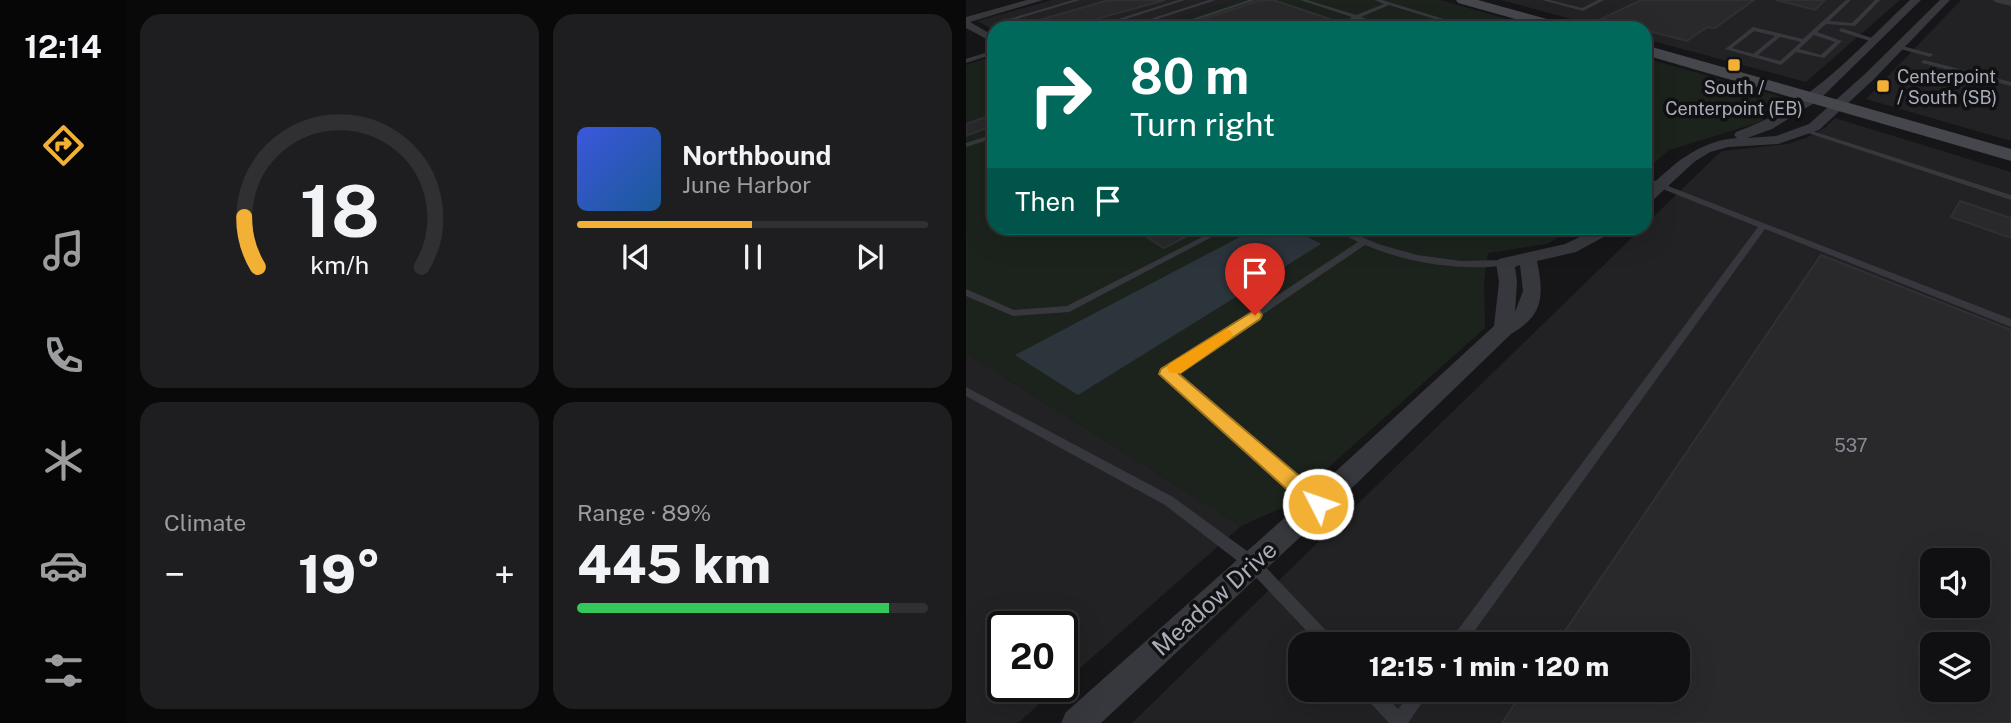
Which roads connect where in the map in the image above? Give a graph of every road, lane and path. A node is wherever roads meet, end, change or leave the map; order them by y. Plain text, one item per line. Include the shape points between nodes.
1 (1038, 0) edge
2 (1078, 0) edge
3 (1183, 0) edge
4 (1214, 0) edge
5 (1254, 0) edge
6 (1302, 0) edge
7 (1377, 0) edge
8 (1399, 0) edge
9 (1463, 0) edge
10 (1544, 0) edge
11 (1602, 0) edge
12 (1849, 0) edge
13 (1878, 0) edge
14 (1916, 0) edge
15 (1945, 0) edge
16 (1998, 0) edge
17 (2011, 3) edge
18 (1389, 4) junction
19 (1898, 16) junction
20 (1356, 17) junction
21 (1005, 21) edge
22 (1116, 21) edge
23 (1147, 21) edge
24 (1190, 21) edge
25 (1349, 21) edge
26 (1368, 21) edge
27 (1446, 21) edge
28 (1539, 21) edge
29 (966, 22) edge
30 (1819, 28) junction
31 (1779, 35) junction
32 (987, 36) edge
33 (1873, 40) junction
34 (1804, 41) junction
35 (1900, 46) junction
36 (1795, 50) junction
37 (1652, 52) edge
38 (987, 54) edge
39 (1930, 55) dead end
40 (1754, 56) junction
41 (966, 61) edge
42 (1924, 62) dead end
43 (1844, 69) junction
44 (1870, 76) junction
45 (2011, 84) edge
46 (1812, 97) junction
47 (1840, 104) junction
48 (1780, 121) junction
49 (1807, 131) junction
50 (987, 138) edge
51 (1727, 143) junction
52 (966, 145) edge
53 (2011, 155) edge
54 (1652, 181) edge
55 (1661, 184) junction
56 (1652, 192) edge
57 (2011, 198) edge
58 (1764, 225) junction
59 (1212, 235) edge
60 (1349, 235) edge
61 (1599, 235) edge
62 (1364, 243) junction
63 (1528, 260) junction
64 (1505, 263) junction
65 (966, 292) edge
66 (2011, 323) edge
67 (1504, 329) junction
68 (966, 391) edge
69 (1318, 504) junction
70 (1253, 564) junction
71 (1318, 632) edge
72 (1465, 632) edge
73 (1381, 702) edge
74 (1414, 702) edge
75 (1399, 722) edge
76 (1077, 723) edge

1 - 29 street
2 - 21 lane
3 - 22 lane
4 - 23 lane
5 - 24 lane
6 - 20 lane
7 - 18 lane
8 - 18 lane
9 - 28 street
10 - 11 lane via 1583,10
12 - 30 lane
13 - 30 lane via 1853,26
14 - 19 street
15 - 35 street
16 - 17 street
18 - 20 lane
18 - 27 lane
19 - 33 street
19 - 35 street via 1914,22 1900,35
20 - 25 lane
20 - 26 lane
29 - 32 street
30 - 33 lane
30 - 34 lane
30 - 36 lane via 1839,41 1822,57
31 - 34 lane
31 - 40 lane
31 - 40 lane via 1753,29 1728,49
33 - 43 street
34 - 36 lane
35 - 39 lane
35 - 44 street
36 - 40 lane via 1781,63
37 - 46 street
38 - 41 lane
42 - 45 lane
43 - 44 street
43 - 46 street
44 - 47 street
46 - 47 street
46 - 48 street
47 - 49 street
47 - 53 street
48 - 49 street
48 - 51 street
49 - 51 street via 1778,140
49 - 57 lane
50 - 52 lane
51 - 55 street via 1695,154
54 - 55 lane
55 - 56 street
55 - 58 lane
58 - 66 lane
58 - 72 lane
59 - 65 lane via 1069,309 1013,313
60 - 62 lane
61 - 63 street
62 - 64 lane via 1425,259
62 - 69 lane via 1167,374
63 - 64 street
63 - 67 street, Meadow Drive via 1533,289 1529,307 1520,320
64 - 67 street
67 - 69 street, Meadow Drive
68 - 70 lane via 1169,501
69 - 70 street, Meadow Drive
70 - 71 lane
70 - 76 street, Meadow Drive
73 - 75 lane
74 - 75 lane

